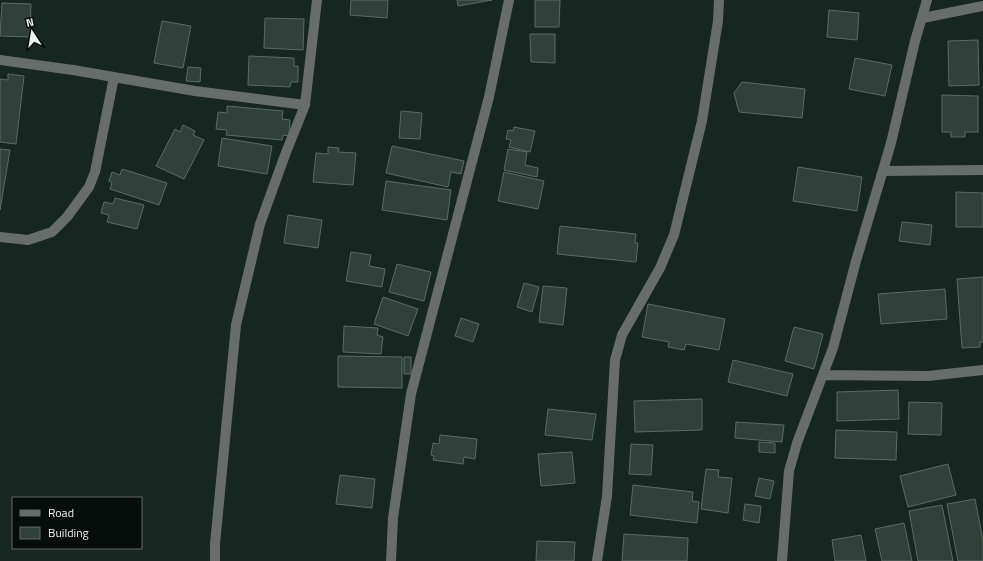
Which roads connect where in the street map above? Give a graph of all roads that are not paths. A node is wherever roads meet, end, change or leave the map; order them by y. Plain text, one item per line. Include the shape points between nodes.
1 (317, 0) edge
2 (509, 0) edge
3 (719, 0) edge
4 (927, 0) edge
5 (983, 6) edge
6 (923, 18) junction
7 (0, 60) edge
8 (114, 77) junction
9 (305, 105) junction
10 (983, 170) edge
11 (883, 171) junction
12 (0, 237) edge
13 (983, 370) edge
14 (823, 375) junction
15 (215, 561) edge
16 (391, 561) edge
17 (597, 561) edge
18 (782, 561) edge

1 - 9 street
2 - 16 street via 489,97 411,394 393,518
3 - 17 street via 702,121 674,235 660,268 622,335 615,360 606,496
4 - 6 street
5 - 6 street
6 - 11 street
7 - 8 street
8 - 9 street via 195,91
8 - 12 street via 96,172 89,187 67,218 52,232 28,240
9 - 15 street via 260,224 236,325
10 - 11 street
11 - 14 street
13 - 14 street via 928,376
14 - 18 street via 789,471

